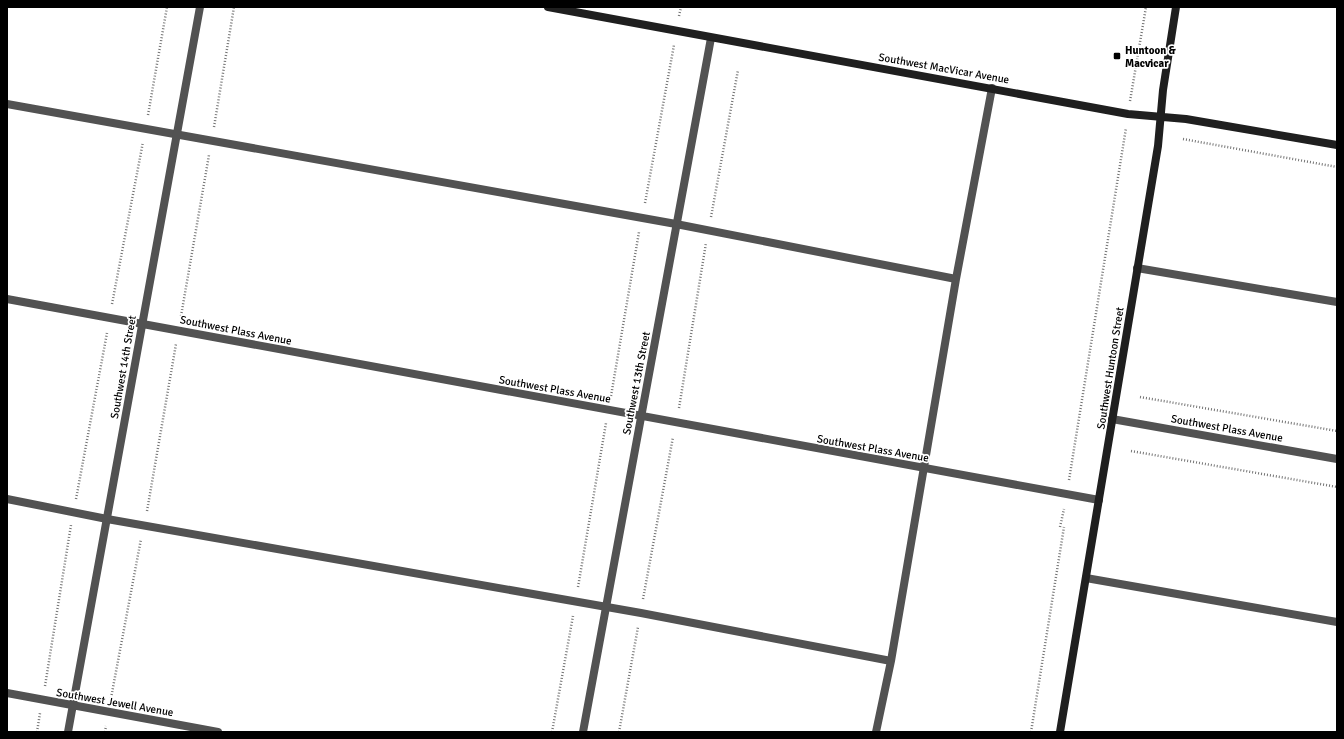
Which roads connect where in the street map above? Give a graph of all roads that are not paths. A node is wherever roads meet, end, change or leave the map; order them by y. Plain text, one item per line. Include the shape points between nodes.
1 (200, 7) edge
2 (548, 7) edge
3 (1176, 7) edge
4 (711, 38) junction
5 (992, 88) junction
6 (7, 104) edge
7 (1161, 117) junction
8 (176, 135) junction
9 (1337, 145) edge
10 (676, 224) junction
11 (1138, 268) junction
12 (956, 279) junction
13 (7, 299) edge
14 (1337, 302) edge
15 (142, 324) junction
16 (641, 416) junction
17 (1112, 419) junction
18 (1337, 459) edge
19 (924, 468) junction
20 (7, 499) edge
21 (1099, 500) junction
22 (107, 519) junction
23 (1086, 578) junction
24 (606, 607) junction
25 (1337, 622) edge
26 (891, 661) junction
27 (7, 693) edge
28 (73, 706) junction
29 (68, 732) edge
30 (218, 732) edge
31 (583, 732) edge
32 (876, 732) edge
33 (1060, 732) edge

1 - 8 street, Southwest 14th Street
2 - 4 street, Southwest MacVicar Avenue
3 - 7 street, Southwest Huntoon Street via 1162,90
4 - 5 street, Southwest MacVicar Avenue
4 - 10 street, Southwest 13th Street
5 - 7 street, Southwest MacVicar Avenue via 1128,114
5 - 12 street
6 - 8 street
7 - 9 street, Southwest MacVicar Avenue
7 - 11 street, Southwest Huntoon Street
8 - 10 street
8 - 15 street, Southwest 14th Street
10 - 12 street
10 - 16 street, Southwest 13th Street
11 - 14 street
11 - 17 street, Southwest Huntoon Street
12 - 19 street
13 - 15 street, Southwest Plass Avenue
15 - 16 street, Southwest Plass Avenue
15 - 22 street, Southwest 14th Street
16 - 19 street, Southwest Plass Avenue
16 - 24 street, Southwest 13th Street
17 - 18 street, Southwest Plass Avenue
17 - 21 street, Southwest Huntoon Street
19 - 21 street, Southwest Plass Avenue
19 - 26 street
20 - 22 street
21 - 23 street, Southwest Huntoon Street
22 - 24 street
22 - 28 street, Southwest 14th Street
23 - 25 street
23 - 33 street, Southwest Huntoon Street
24 - 26 street
24 - 31 street, Southwest 13th Street
26 - 32 street
27 - 28 street, Southwest Jewell Avenue
28 - 29 street, Southwest 14th Street
28 - 30 street, Southwest Jewell Avenue

